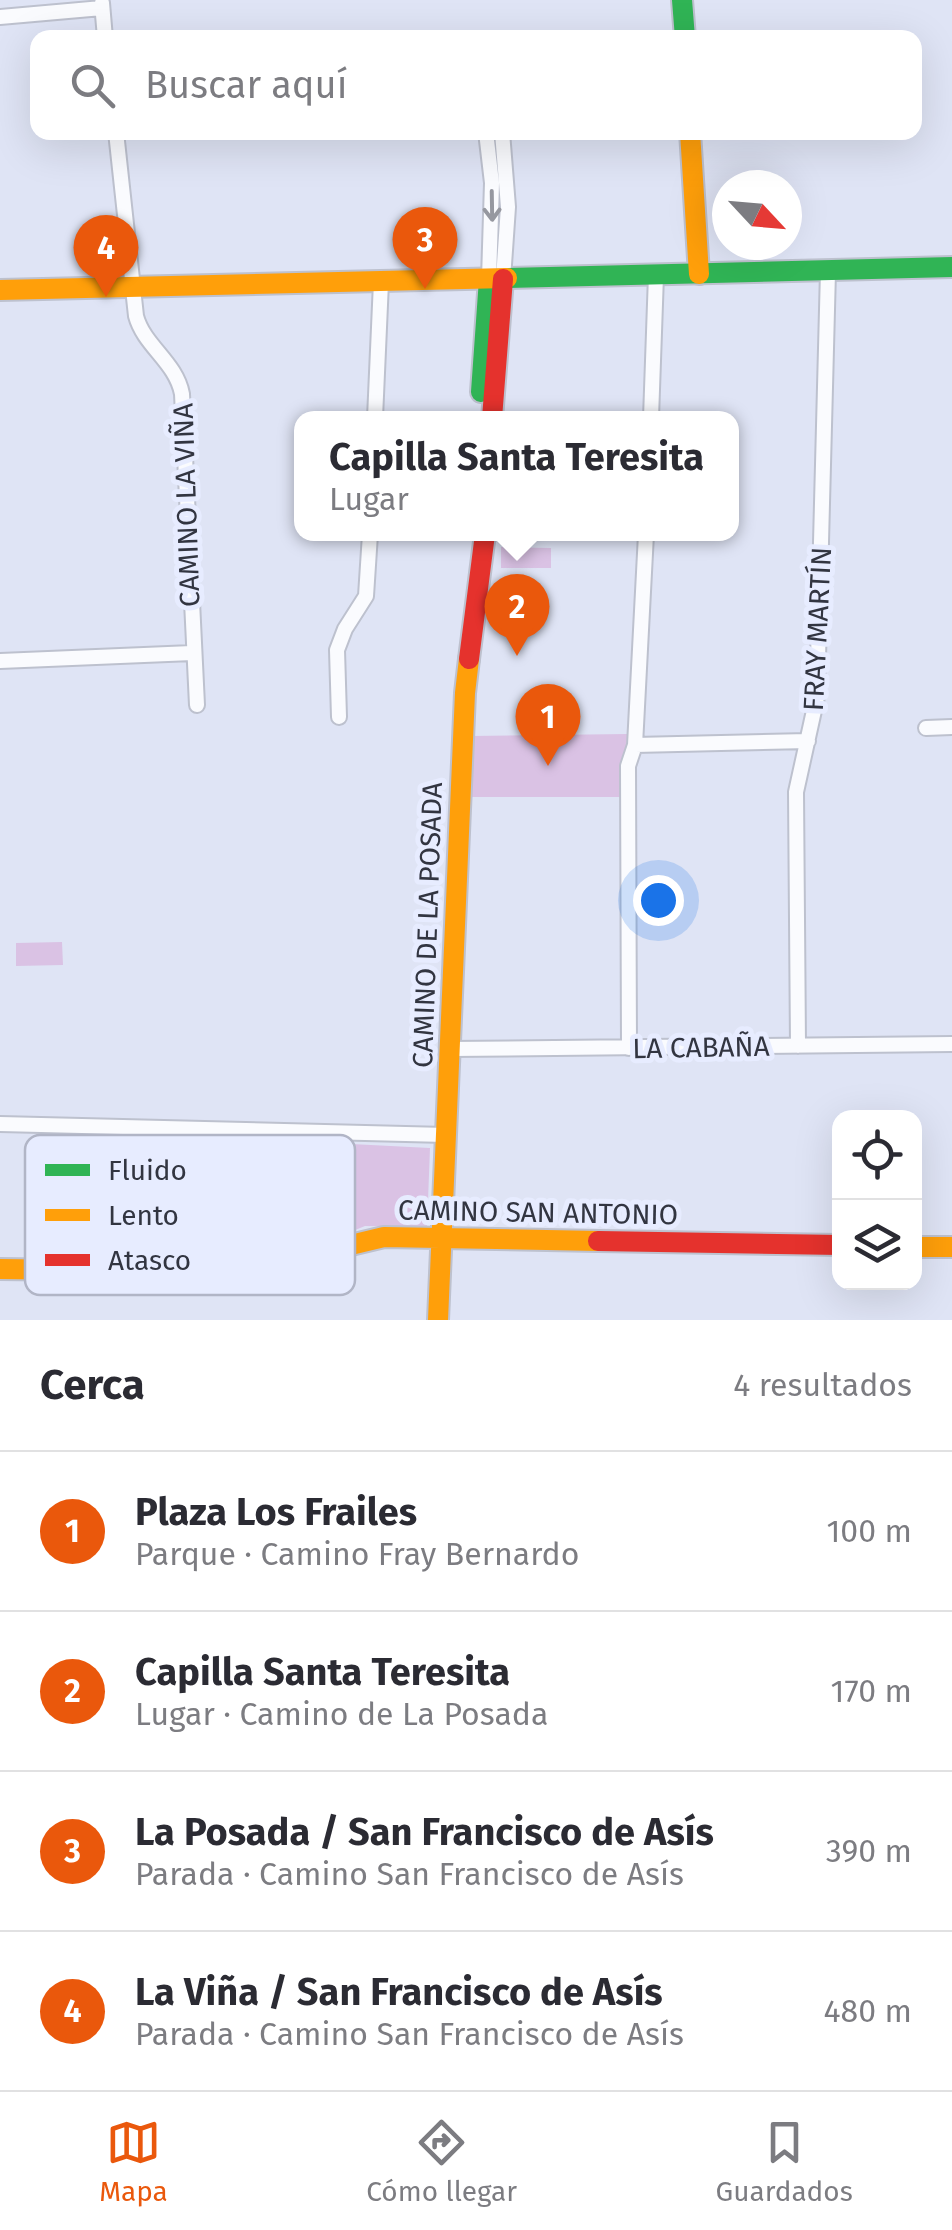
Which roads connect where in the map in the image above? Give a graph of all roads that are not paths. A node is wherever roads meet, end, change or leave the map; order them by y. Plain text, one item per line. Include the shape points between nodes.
1 (682, 0) edge
2 (102, 4) edge
3 (0, 17) edge
4 (105, 30) edge
5 (684, 30) edge
6 (117, 140) edge
7 (487, 140) edge
8 (503, 140) edge
9 (691, 140) edge
10 (952, 267) edge
11 (828, 270) junction
12 (699, 274) junction
13 (656, 276) junction
14 (496, 279) junction
15 (381, 282) junction
16 (133, 287) junction
17 (0, 290) edge
18 (491, 344) junction
19 (375, 411) edge
20 (481, 411) edge
21 (492, 411) edge
22 (651, 411) edge
23 (370, 541) edge
24 (483, 541) edge
25 (646, 541) edge
26 (192, 653) junction
27 (0, 661) edge
28 (197, 705) dead end
29 (339, 718) dead end
30 (952, 727) edge
31 (926, 728) dead end
32 (808, 740) junction
33 (634, 745) junction
34 (952, 1044) edge
35 (798, 1046) junction
36 (629, 1048) junction
37 (450, 1049) junction
38 (0, 1124) edge
39 (446, 1135) junction
40 (442, 1237) junction
41 (355, 1241) edge
42 (832, 1245) edge
43 (922, 1247) edge
44 (952, 1248) edge
45 (0, 1270) edge
46 (25, 1270) edge
47 (438, 1320) edge

1 - 5 street
2 - 3 street
2 - 4 street
6 - 16 street, CAMINO LA VIÑA
7 -> 14 street
8 - 14 street via 508,207
9 - 12 street
10 - 11 street
11 - 12 street
11 - 32 street, FRAY MARTÍN via 818,697
12 - 13 street
13 - 14 street
13 - 22 street
14 - 15 street
14 - 18 street
15 - 16 street
15 - 19 street
16 - 17 street
16 - 26 street, CAMINO LA VIÑA via 139,326 182,394
18 - 20 street
18 - 21 street
23 - 29 street via 366,596 336,650
24 - 37 street, CAMINO DE LA POSADA via 465,693
25 - 33 street
26 - 27 street
26 - 28 street, CAMINO LA VIÑA
30 - 31 street
32 - 33 street
32 - 35 street, FRAY MARTÍN via 796,792
33 - 36 street via 628,766
34 - 35 street, LA CABAÑA
35 - 36 street, LA CABAÑA
36 - 37 street, LA CABAÑA
37 - 39 street, CAMINO DE LA POSADA
38 - 39 street
39 - 40 street, CAMINO DE LA POSADA
40 - 41 street, CAMINO SAN ANTONIO
40 - 42 street, CAMINO SAN ANTONIO
40 - 47 street, CAMINO DE LA POSADA
43 - 44 street
45 - 46 street, CAMINO SAN ANTONIO

